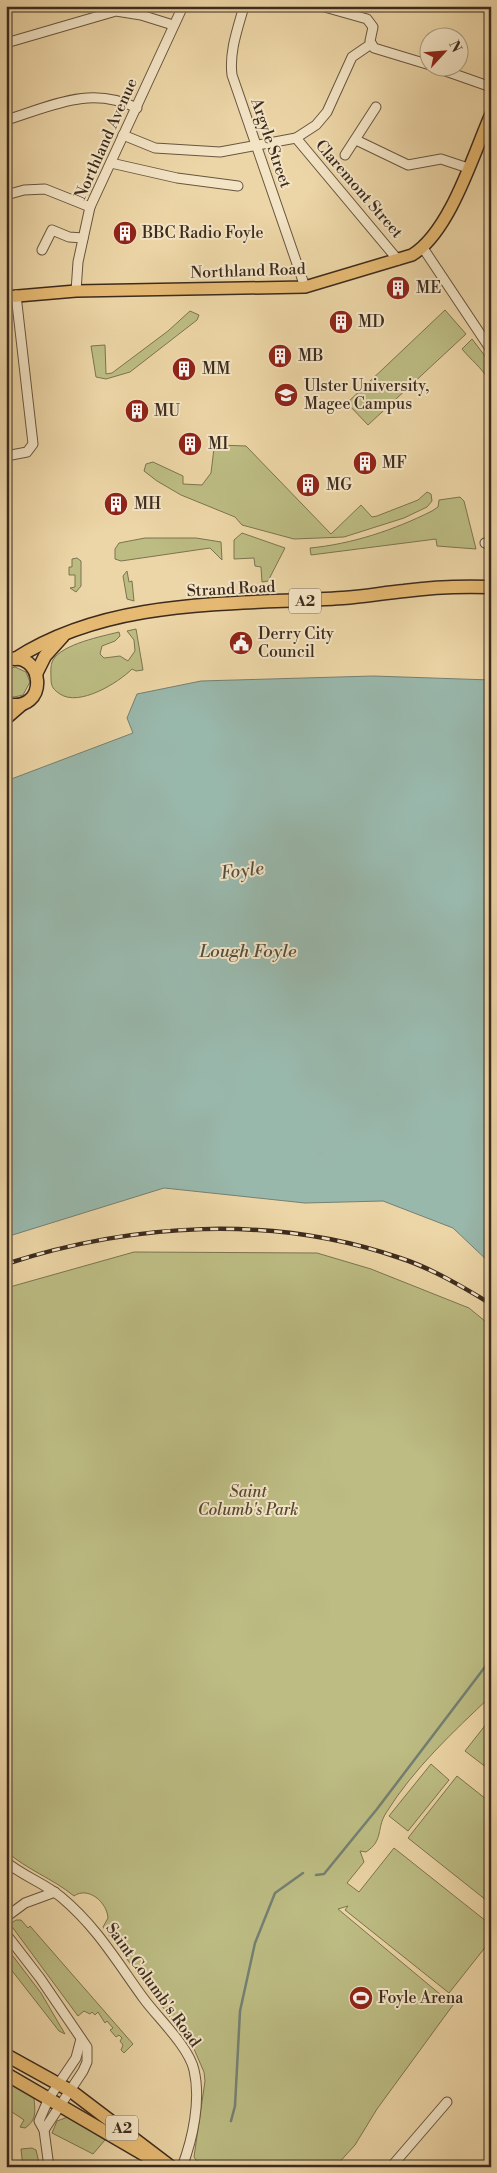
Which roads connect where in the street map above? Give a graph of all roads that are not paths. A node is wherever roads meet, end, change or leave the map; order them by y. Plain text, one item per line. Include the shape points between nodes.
1 (183, 6) edge
2 (244, 6) edge
3 (321, 6) edge
4 (348, 10) edge
5 (173, 25) junction
6 (6, 43) edge
7 (370, 44) junction
8 (420, 62) edge
9 (466, 78) edge
10 (491, 87) edge
11 (376, 107) dead end
12 (137, 108) junction
13 (491, 114) edge
14 (6, 120) edge
15 (124, 135) junction
16 (296, 138) junction
17 (356, 140) junction
18 (255, 145) junction
19 (345, 155) dead end
20 (111, 163) junction
21 (468, 168) junction
22 (238, 186) dead end
23 (6, 195) edge
24 (90, 207) junction
25 (83, 238) junction
26 (422, 248) junction
27 (42, 250) dead end
28 (398, 260) junction
29 (305, 287) junction
30 (76, 290) junction
31 (11, 296) edge
32 (491, 350) edge
33 (6, 456) edge
34 (491, 586) edge
35 (66, 632) junction
36 (11, 660) edge
37 (36, 674) junction
38 (6, 704) edge
39 (21, 705) junction
40 (6, 718) edge
41 (6, 1862) edge
42 (55, 1892) junction
43 (6, 1917) edge
44 (6, 1934) edge
45 (81, 2039) junction
46 (6, 2055) edge
47 (6, 2063) edge
48 (6, 2074) edge
49 (54, 2091) junction
50 (66, 2098) junction
51 (448, 2102) dead end
52 (44, 2130) junction
53 (50, 2167) edge
54 (170, 2167) edge
55 (182, 2167) edge
56 (391, 2167) edge

1 - 5 street, Northland Avenue
2 - 18 street, Argyle Street via 231,64
3 - 4 street
4 - 7 street via 368,19 373,27
5 - 6 street via 116,11
5 - 12 street, Northland Avenue
7 - 8 street
7 - 16 street via 352,57 328,112 316,125
9 - 10 street
11 - 17 street
12 - 14 street via 123,101 87,96
12 - 15 street, Northland Avenue
13 - 21 main road, Northland Road
15 - 18 street via 155,148 185,151 220,152
15 - 20 street, Northland Avenue
16 - 18 street
16 - 28 street, Claremont Street
17 - 19 street
17 - 21 street via 408,165 441,160
18 - 29 street, Argyle Street
20 - 22 street via 177,178
20 - 24 street, Northland Avenue
21 - 26 main road, Northland Road via 435,235
23 - 24 street via 24,190 44,190
24 - 25 street, Northland Avenue
25 - 27 street via 69,237 52,230
25 - 30 street, Northland Avenue
26 - 28 main road, Northland Road
26 - 32 street
28 - 29 main road, Northland Road
29 - 30 main road, Northland Road
30 - 31 main road, Northland Road
31 - 33 street via 33,444 27,452
34 - 35 highway, Strand Road / A2 via 456,586 296,601 202,604 120,617
35 - 36 highway, Strand Road / A2
35 - 37 highway via 45,656
36 - 37 highway, A2 via 28,663
37 - 39 highway via 35,694
38 - 39 highway
39 - 40 highway
41 - 42 street, Saint Columb's Road
42 - 43 street via 25,1903
42 - 55 street, Saint Columb's Road via 111,1949 144,1999 186,2052 194,2069 194,2123
44 - 45 street
45 - 49 street via 76,2058
45 - 50 street via 86,2047 87,2062
46 - 49 highway, A2
47 - 49 highway
48 - 49 highway, A2
49 - 50 highway, A2
49 - 50 highway, A2
49 - 52 street via 39,2121
50 - 52 street
50 - 54 highway, A2
50 - 54 highway, A2 via 132,2149
51 - 56 street
52 - 53 street

